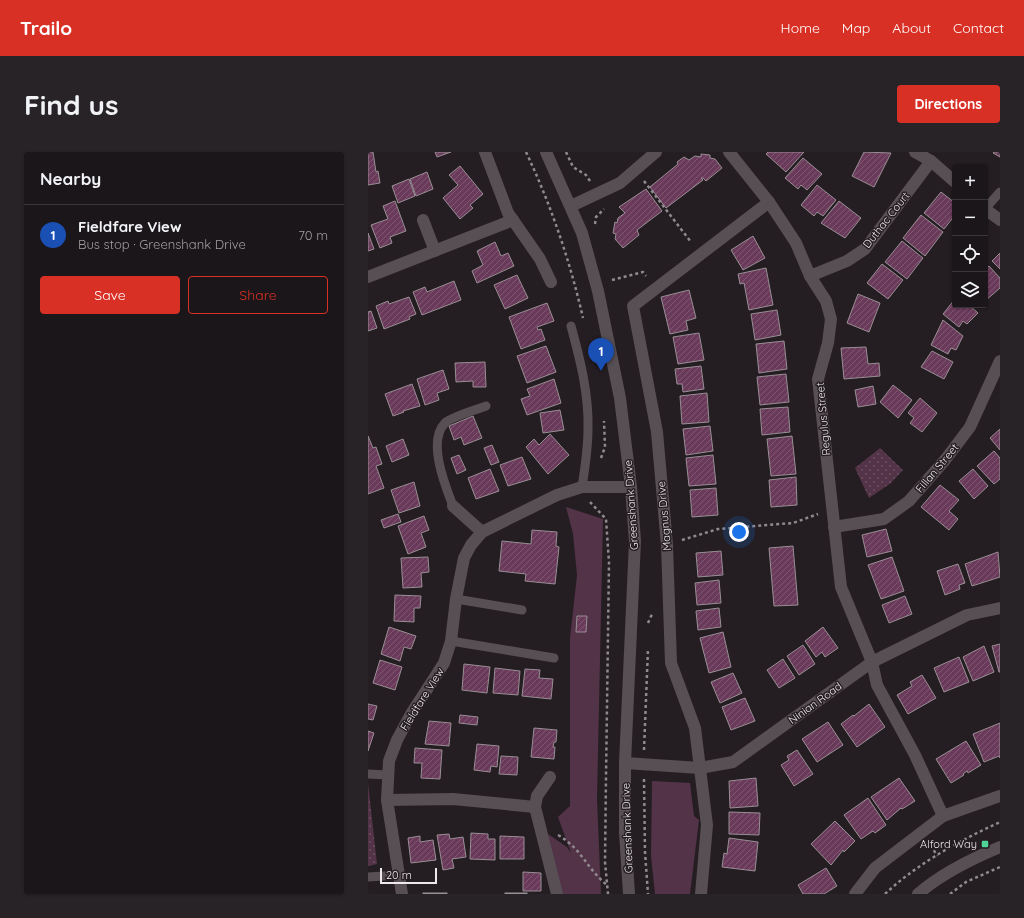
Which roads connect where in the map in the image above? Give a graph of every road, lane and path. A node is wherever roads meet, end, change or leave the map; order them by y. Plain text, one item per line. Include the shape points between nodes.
1 (484, 152) edge
2 (526, 152) edge
3 (546, 152) edge
4 (656, 152) edge
5 (729, 152) edge
6 (915, 152) edge
7 (931, 161) junction
8 (636, 170) junction
9 (952, 179) edge
10 (1000, 192) edge
11 (769, 202) junction
12 (570, 206) junction
13 (988, 206) edge
14 (988, 211) edge
15 (423, 220) dead end
16 (513, 220) junction
17 (1000, 220) edge
18 (435, 251) junction
19 (700, 254) junction
20 (810, 276) junction
21 (368, 277) edge
22 (612, 280) dead end
23 (551, 282) dead end
24 (655, 288) junction
25 (571, 326) dead end
26 (585, 326) dead end
27 (1000, 361) edge
28 (486, 406) dead end
29 (603, 414) dead end
30 (597, 462) dead end
31 (586, 487) junction
32 (631, 487) junction
33 (453, 506) joint
34 (832, 510) junction
35 (834, 527) junction
36 (482, 532) junction
37 (667, 545) junction
38 (456, 598) junction
39 (1000, 608) edge
40 (522, 610) dead end
41 (451, 641) junction
42 (554, 658) dead end
43 (872, 662) junction
44 (625, 764) junction
45 (700, 768) junction
46 (368, 774) edge
47 (388, 775) junction
48 (550, 777) dead end
49 (1000, 796) edge
50 (387, 800) junction
51 (535, 806) junction
52 (944, 816) junction
53 (1000, 822) edge
54 (539, 823) junction
55 (1000, 847) edge
56 (1000, 867) edge
57 (399, 875) junction
58 (368, 877) edge
59 (607, 886) junction
60 (402, 894) edge
61 (557, 894) edge
62 (608, 894) edge
63 (629, 894) edge
64 (701, 894) edge
65 (855, 894) edge
66 (885, 894) edge
67 (918, 894) edge
68 (951, 894) edge

1 - 16 street
2 - 26 path via 554,222
3 - 12 street, Greenshank Drive
4 - 8 street
5 - 11 street, Regulus Street
6 - 7 street
7 - 9 street
7 - 20 street, Duthac Court via 865,249 847,261
8 - 12 street via 614,186
8 - 19 path
10 - 13 lane
11 - 19 street, Magnus Drive
11 - 20 street, Regulus Street via 796,243
12 - 32 street, Greenshank Drive via 582,233 612,354
14 - 17 street
15 - 18 street
16 - 18 street
16 - 23 street via 540,258
18 - 21 street
19 - 24 street, Magnus Drive
20 - 34 street, Regulus Street via 826,301 831,319 828,343 818,379
22 - 24 path via 643,272
24 - 37 street, Magnus Drive via 633,306 657,432
25 - 31 lane via 581,363 588,418
27 - 35 street, Fillan Street via 970,427 909,501 884,519
28 - 33 lane via 446,422 439,432 439,459
29 - 30 path via 605,447 603,456
31 - 32 street, Fieldfare View
31 - 36 street, Fieldfare View via 540,502
31 - 59 path via 590,503 606,519 609,562 606,657
32 - 44 street, Greenshank Drive via 635,541
33 - 36 street
34 - 35 street, Regulus Street
34 - 37 path via 793,523 718,529
35 - 43 street, Regulus Street via 841,587
36 - 38 street, Fieldfare View via 464,558
37 - 45 street, Magnus Drive via 671,663 694,728
38 - 40 lane
38 - 41 street, Fieldfare View
39 - 43 street, Ninian Road via 967,615
41 - 42 lane
41 - 47 street, Fieldfare View via 444,663 397,740 389,761
43 - 45 street, Ninian Road via 733,762
43 - 52 street, Regulus Street via 877,684
44 - 45 street, Ninian Road
44 - 63 street, Greenshank Drive via 625,832
45 - 64 street, Magnus Drive via 707,825
46 - 47 lane
47 - 50 street, Fieldfare View
48 - 51 street via 537,796
49 - 52 street
50 - 51 street via 453,799
50 - 57 street, Fieldfare View
51 - 54 street
52 - 65 street via 875,868
53 - 66 path via 969,836 931,859
54 - 59 path via 574,846 593,874
54 - 61 street
55 - 67 street via 972,859
56 - 68 path via 966,882
57 - 58 lane
57 - 60 street, Fieldfare View
59 - 62 path

